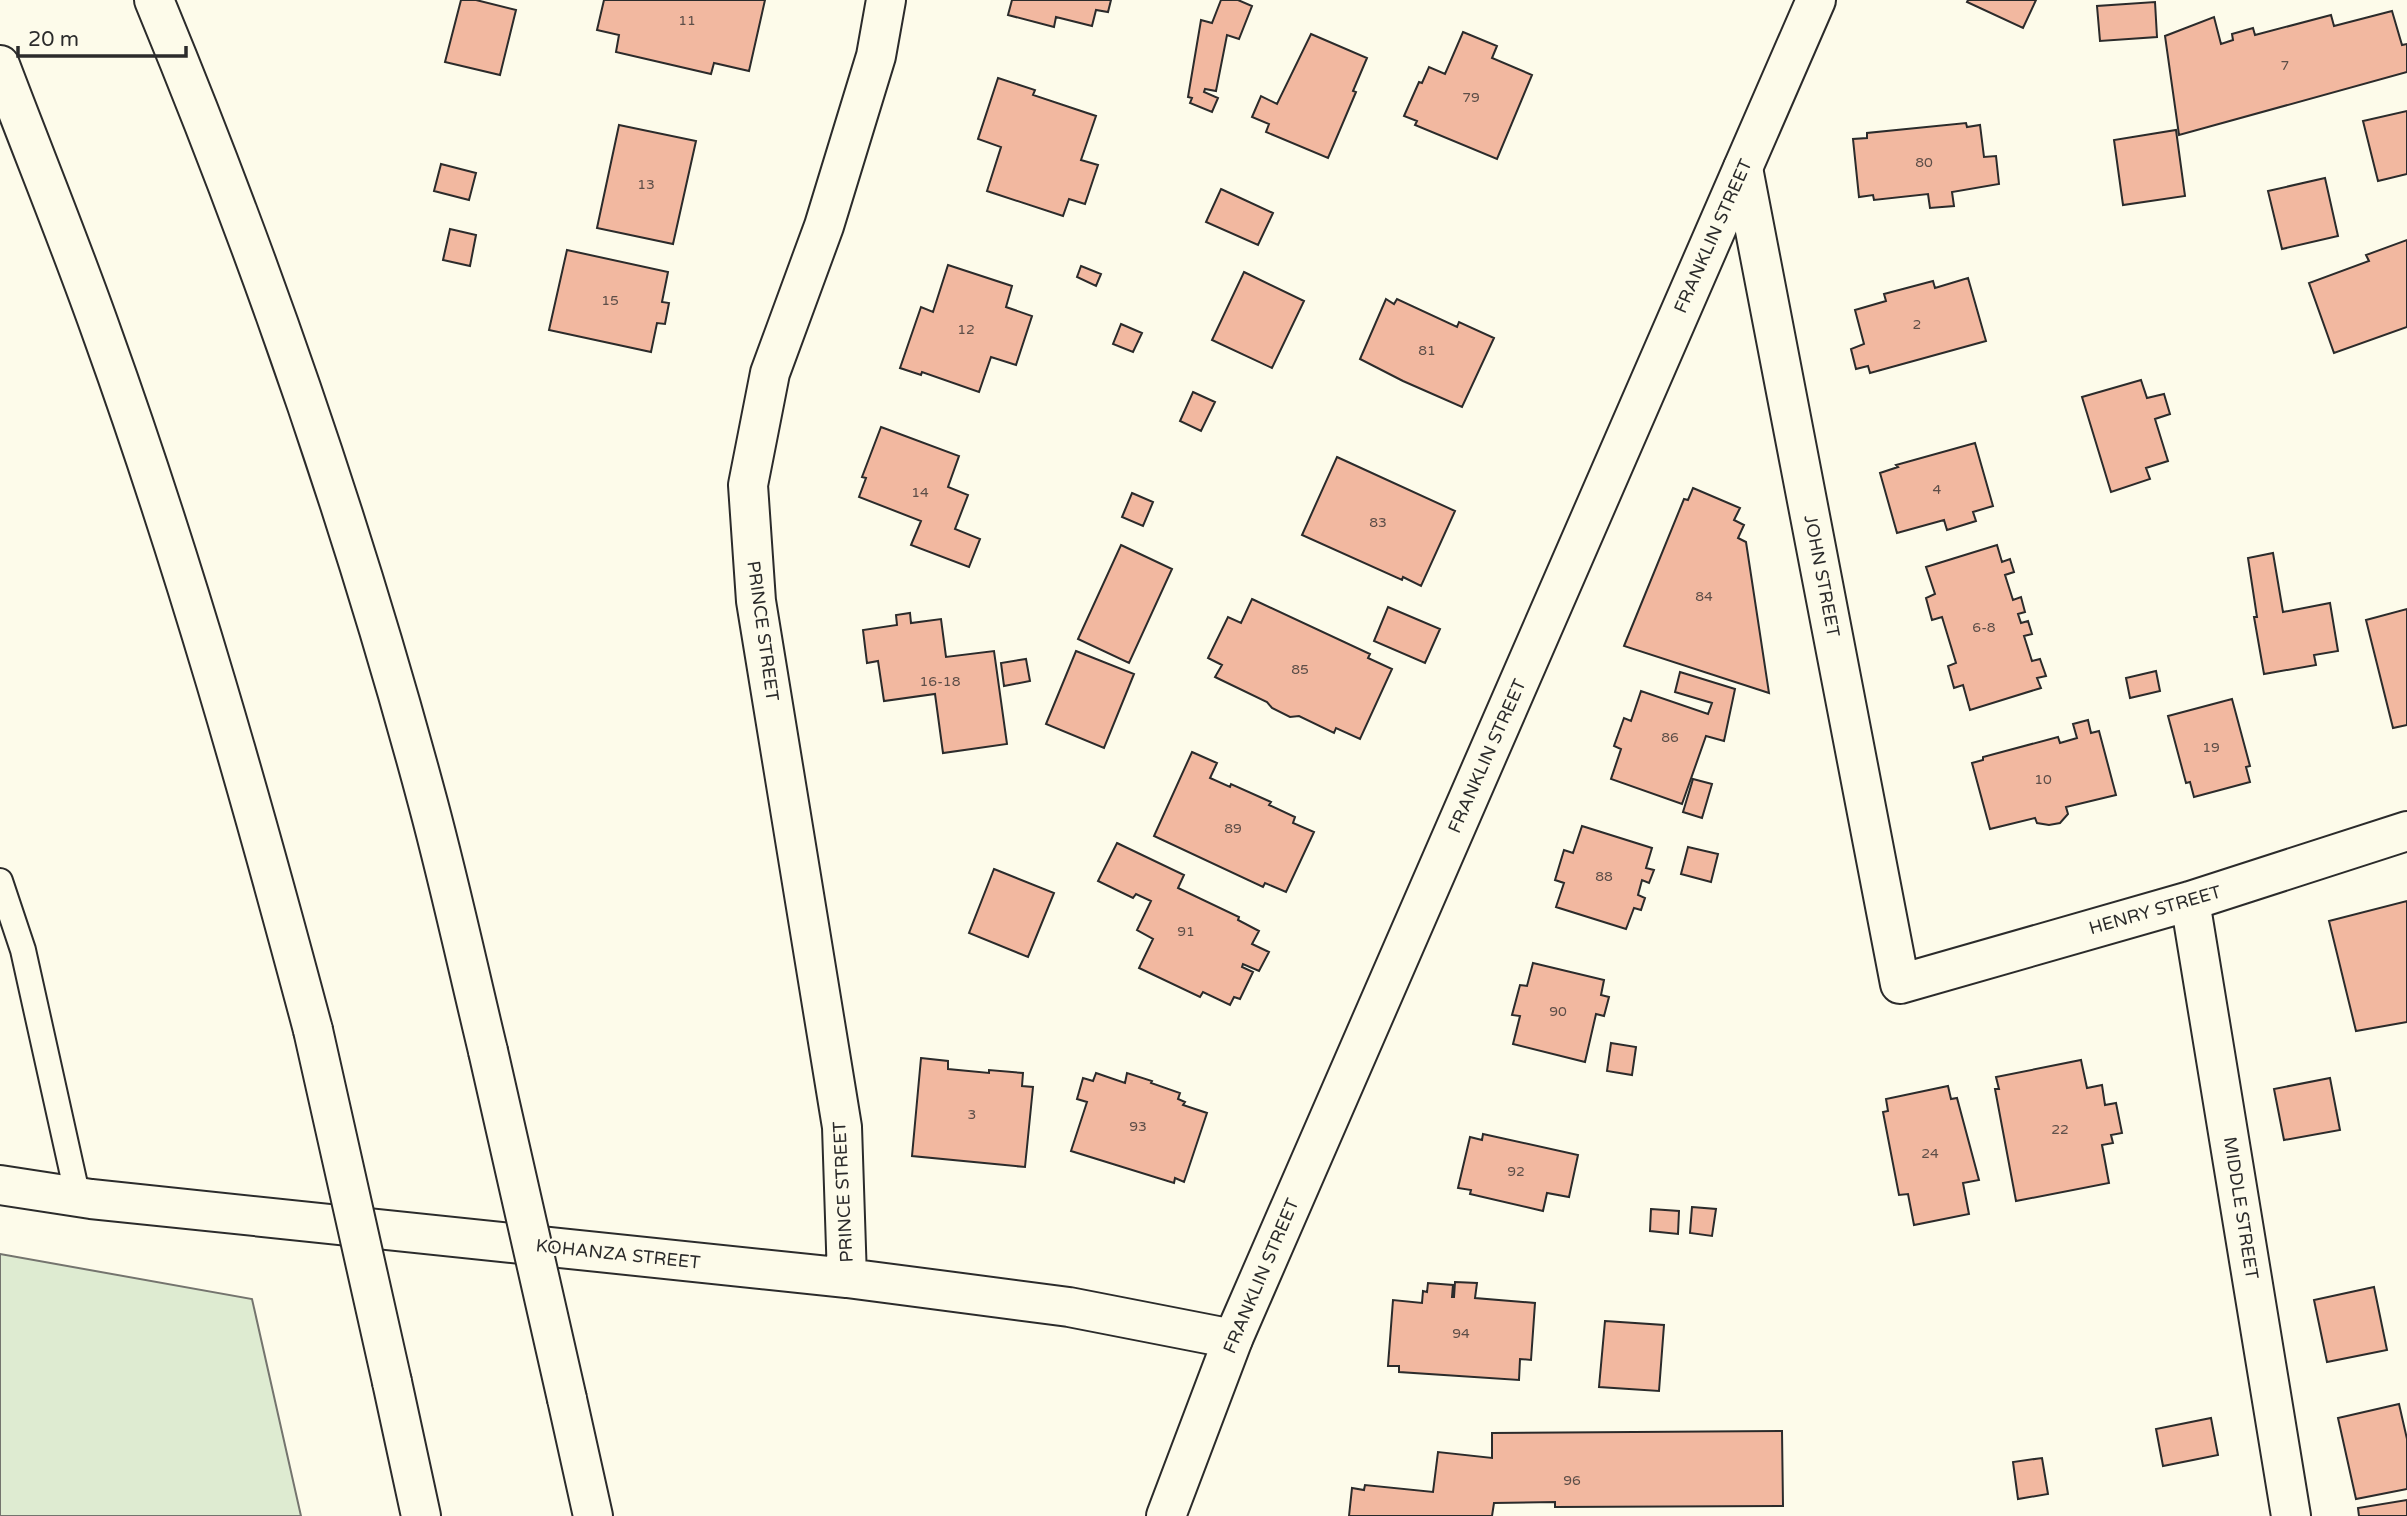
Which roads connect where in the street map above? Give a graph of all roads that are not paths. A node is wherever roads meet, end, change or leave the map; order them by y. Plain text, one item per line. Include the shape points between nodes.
1 (886, 0) edge
2 (1816, 0) edge
3 (156, 3) edge
4 (0, 65) edge
5 (1743, 168) junction
6 (2407, 831) edge
7 (0, 881) edge
8 (2190, 901) junction
9 (1900, 984) joint
10 (0, 1185) edge
11 (78, 1198) junction
12 (847, 1278) junction
13 (1233, 1339) junction
14 (421, 1516) edge
15 (593, 1516) edge
16 (1167, 1516) edge
17 (2291, 1516) edge

1 - 12 main road, PRINCE STREET via 876,56 824,226 770,373 748,485 756,601 842,1127
2 - 5 main road, FRANKLIN STREET
3 - 15 main road, bridge via 265,283 354,548 428,803
4 - 14 main road, bridge via 104,337 191,600 265,850 313,1030
5 - 9 main road, JOHN STREET
5 - 13 main road, FRANKLIN STREET
6 - 8 main road, HENRY STREET
7 - 11 lane via 23,950
8 - 9 main road, HENRY STREET
8 - 17 main road, MIDDLE STREET
10 - 11 main road, KOHANZA STREET
11 - 12 main road, KOHANZA STREET
12 - 13 main road, KOHANZA STREET via 1069,1307
13 - 16 main road, FRANKLIN STREET

